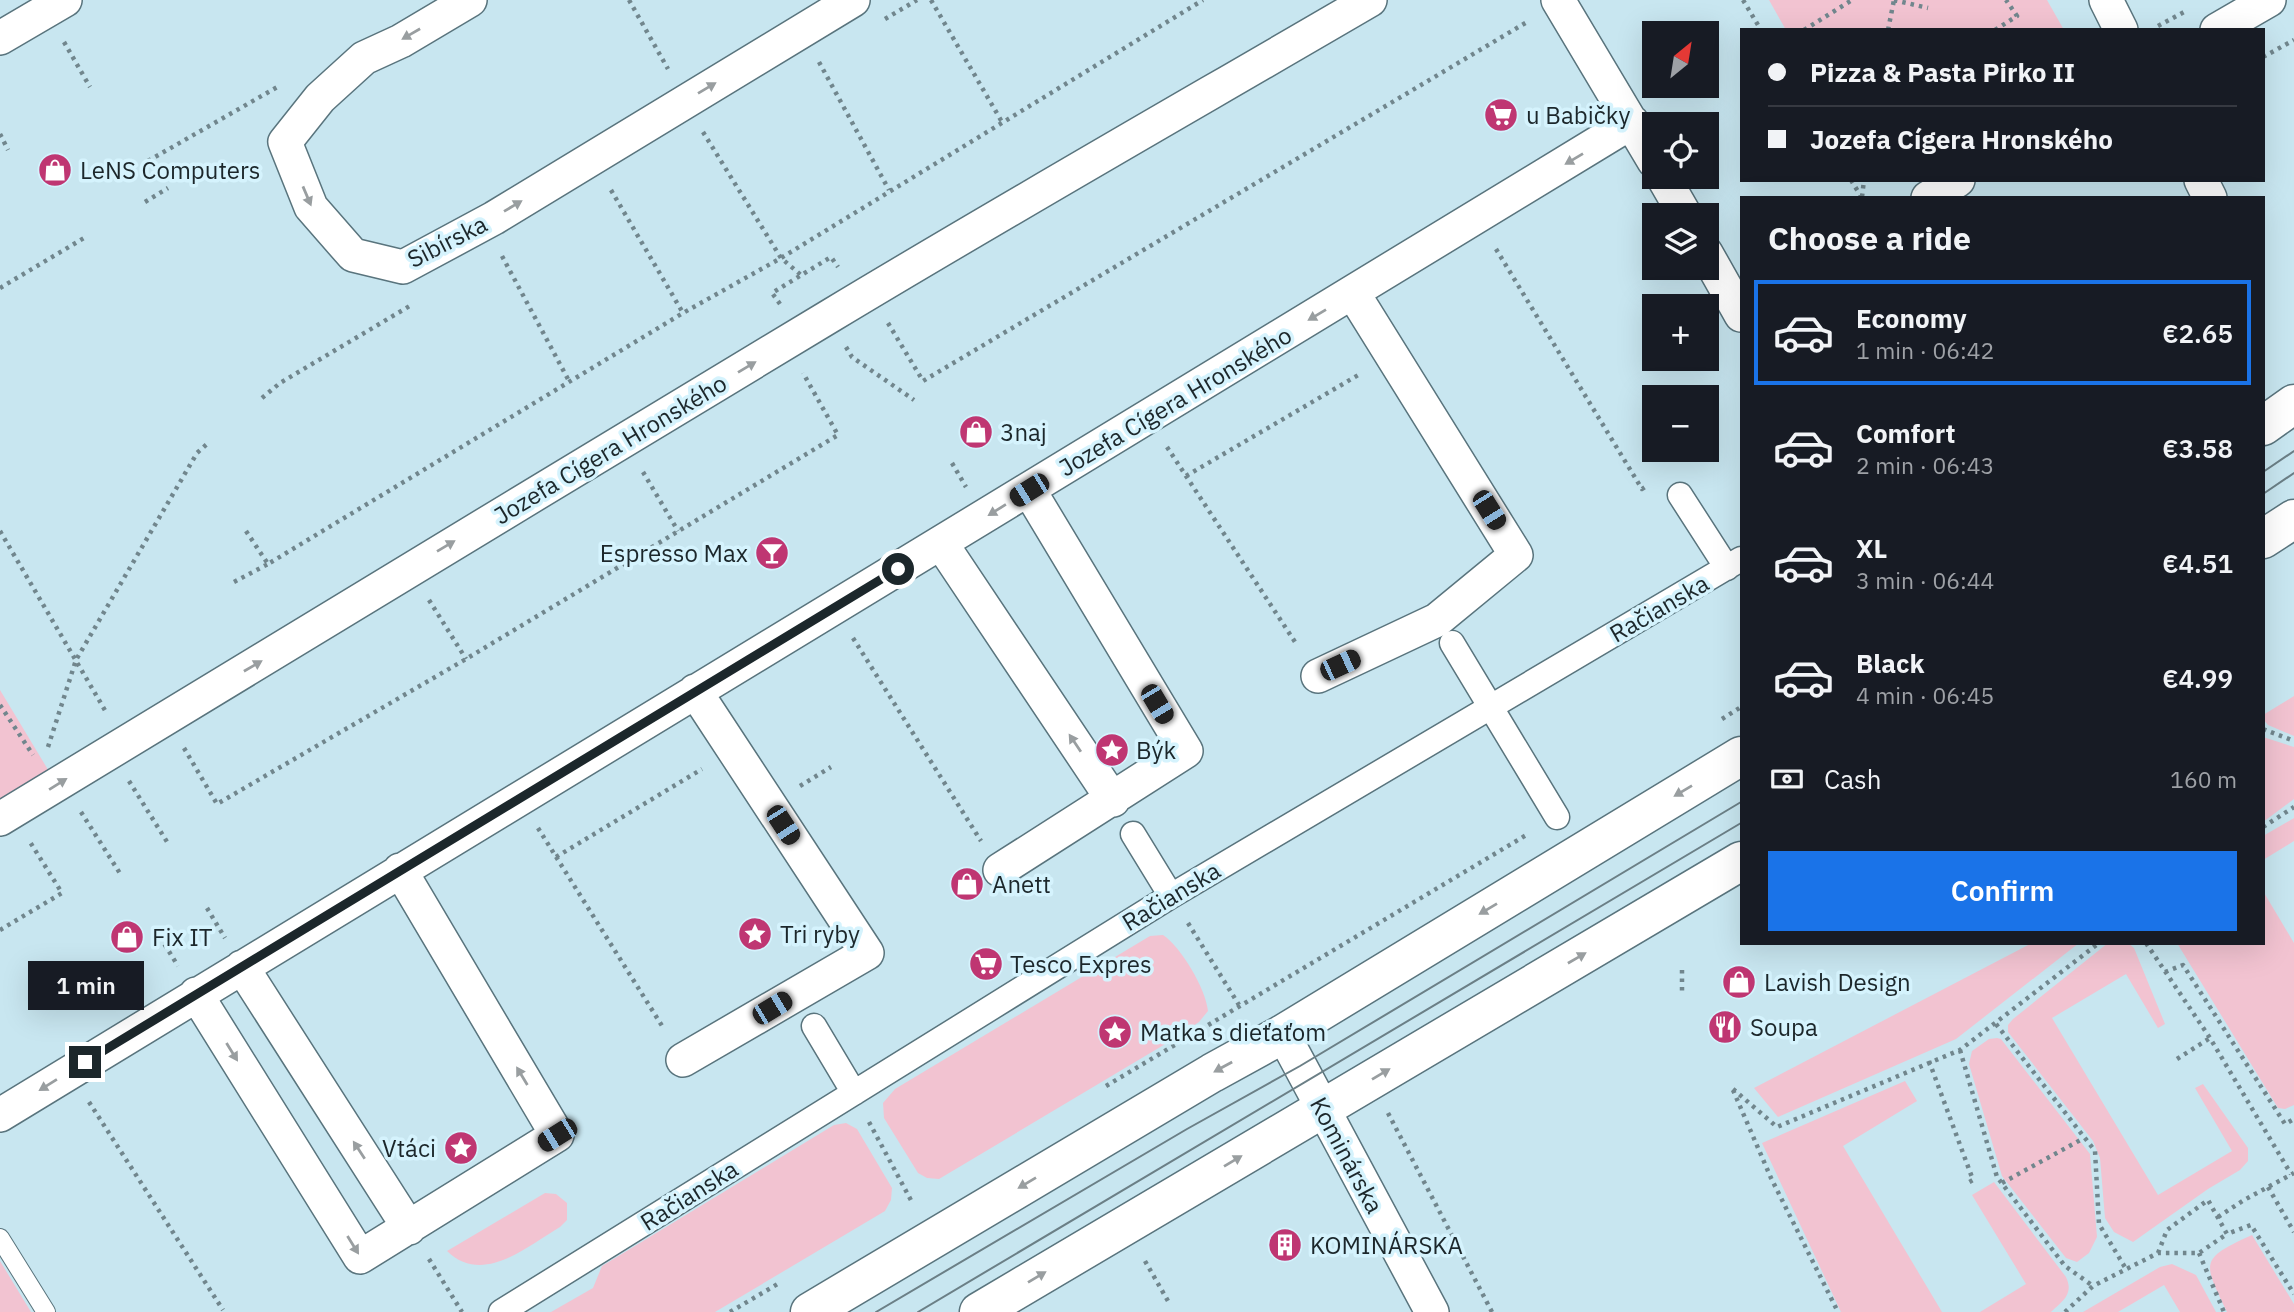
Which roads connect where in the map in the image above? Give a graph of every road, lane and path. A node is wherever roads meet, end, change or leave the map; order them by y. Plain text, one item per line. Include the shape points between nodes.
1 (470, 0) edge
2 (629, 0) edge
3 (853, 0) edge
4 (930, 0) edge
5 (1203, 0) edge
6 (1370, 0) edge
7 (1558, 0) edge
8 (1743, 0) edge
9 (1852, 0) edge
10 (1894, 0) edge
11 (2006, 0) edge
12 (2106, 0) edge
13 (2269, 0) edge
14 (56, 6) edge
15 (2195, 6) dead end
16 (1928, 8) dead end
17 (1528, 22) dead end
18 (1760, 28) edge
19 (1807, 28) edge
20 (1888, 28) edge
21 (1998, 28) edge
22 (2120, 28) edge
23 (2155, 28) edge
24 (2220, 28) edge
25 (0, 38) edge
26 (2294, 40) edge
27 (2265, 56) edge
28 (817, 59) dead end
29 (90, 87) dead end
30 (686, 101) junction
31 (1002, 122) junction
32 (1632, 122) junction
33 (0, 134) edge
34 (1642, 140) edge
35 (8, 150) dead end
36 (1955, 182) edge
37 (608, 186) dead end
38 (168, 188) dead end
39 (889, 190) junction
40 (1931, 196) edge
41 (145, 202) dead end
42 (1477, 218) junction
43 (84, 238) dead end
44 (500, 252) dead end
45 (781, 258) junction
46 (838, 267) dead end
47 (801, 275) junction
48 (1719, 276) edge
49 (0, 288) edge
50 (1353, 293) junction
51 (779, 304) dead end
52 (1740, 312) edge
53 (683, 313) junction
54 (887, 322) dead end
55 (1392, 355) junction
56 (852, 358) dead end
57 (797, 362) dead end
58 (569, 381) junction
59 (914, 400) dead end
60 (2294, 404) edge
61 (1147, 417) junction
62 (2265, 425) edge
63 (624, 441) junction
64 (207, 444) dead end
65 (1185, 476) junction
66 (1651, 484) dead end
67 (1029, 490) junction
68 (1680, 495) dead end
69 (2294, 519) edge
70 (0, 531) edge
71 (246, 531) dead end
72 (678, 531) junction
73 (2265, 538) edge
74 (941, 544) junction
75 (268, 564) junction
76 (1734, 564) edge
77 (410, 568) junction
78 (234, 582) dead end
79 (834, 608) junction
80 (1452, 643) dead end
81 (466, 659) junction
82 (76, 660) junction
83 (1318, 676) joint
84 (695, 691) junction
85 (0, 705) edge
86 (1490, 707) junction
87 (1740, 708) edge
88 (107, 713) dead end
89 (1718, 721) dead end
90 (2265, 730) edge
91 (2294, 741) edge
92 (183, 745) dead end
93 (734, 750) junction
94 (45, 755) dead end
95 (34, 757) dead end
96 (1740, 757) edge
97 (133, 787) dead end
98 (520, 798) junction
99 (1113, 800) junction
100 (77, 805) dead end
101 (2294, 807) edge
102 (1557, 817) joint
103 (2265, 826) edge
104 (12, 827) edge
105 (1133, 834) dead end
106 (169, 845) dead end
107 (556, 857) junction
108 (1740, 862) edge
109 (400, 870) junction
110 (1000, 870) joint
111 (121, 875) dead end
112 (1171, 896) junction
113 (0, 930) edge
114 (2096, 945) edge
115 (2147, 945) edge
116 (242, 967) junction
117 (1682, 970) dead end
118 (2165, 972) junction
119 (1682, 993) dead end
120 (196, 994) junction
121 (1239, 1005) junction
122 (1996, 1024) junction
123 (814, 1026) dead end
124 (1283, 1034) junction
125 (1189, 1035) dead end
126 (2210, 1038) junction
127 (1960, 1049) junction
128 (2177, 1059) dead end
129 (683, 1060) joint
130 (1929, 1061) junction
131 (69, 1072) junction
132 (854, 1093) junction
133 (1322, 1108) junction
134 (1387, 1112) dead end
135 (0, 1115) edge
136 (2294, 1119) edge
137 (2084, 1138) junction
138 (2292, 1174) edge
139 (2002, 1183) junction
140 (1966, 1184) dead end
141 (2268, 1187) junction
142 (913, 1204) dead end
143 (2218, 1217) junction
144 (409, 1228) junction
145 (2294, 1232) edge
146 (2227, 1234) junction
147 (0, 1238) edge
148 (2158, 1253) junction
149 (2199, 1253) junction
150 (1144, 1260) dead end
151 (2126, 1269) junction
152 (2093, 1286) junction
153 (2294, 1294) edge
154 (1168, 1301) dead end
155 (223, 1310) dead end
156 (46, 1312) edge
157 (461, 1312) edge
158 (501, 1312) edge
159 (810, 1312) edge
160 (979, 1312) edge
161 (1432, 1312) edge
162 (1492, 1312) edge
163 (1838, 1312) edge
164 (2065, 1312) edge
165 (2224, 1312) edge

1 -> 30 street, Sibírska via 363,58 320,98 285,142 311,207 354,255 403,267 494,218
2 - 30 path
30 -> 3 street, Sibírska
4 - 31 path
5 - 31 path
63 -> 6 street, Jozefa Cígera Hronského
7 - 32 street
8 - 18 path
9 - 19 path
10 - 16 path
10 - 20 path
11 - 21 path via 2017,16
12 - 22 street
13 - 24 street
14 - 25 street
14 - 29 path
15 - 23 path
17 - 54 path via 923,382
26 - 27 path
28 - 39 path
30 - 45 path
31 - 39 path
32 - 34 street
32 -> 42 street, Jozefa Cígera Hronského
33 - 35 path
36 - 40 street
37 - 53 path
38 - 41 path
39 - 45 path
42 - 50 street, Jozefa Cígera Hronského
42 - 66 path via 1642,489
43 - 49 path
44 - 58 path
45 - 47 path
45 - 53 path
46 - 47 path via 831,257
47 - 51 path via 772,293
48 - 52 street
50 - 55 street
50 -> 61 street, Jozefa Cígera Hronského
53 - 58 path
55 - 65 path
55 - 83 street via 1516,555 1437,620
56 - 59 path
57 - 72 path via 838,435
58 - 75 path
60 - 62 main road
61 - 65 path
61 - 67 street, Jozefa Cígera Hronského
63 - 72 path
77 -> 63 street, Jozefa Cígera Hronského
64 - 82 path via 197,453
65 - 83 path
67 -> 74 street, Jozefa Cígera Hronského
67 - 99 street via 1186,751
68 - 76 street
69 - 73 main road
70 - 82 path
71 - 75 path
72 - 81 path
74 - 79 street, Jozefa Cígera Hronského
99 -> 74 street
75 - 78 path
76 - 86 street, Račianska
77 - 81 path
104 -> 77 street, Jozefa Cígera Hronského via 136,734
79 - 84 street, Jozefa Cígera Hronského
79 - 110 path
80 - 86 street
81 - 92 path via 217,804
82 - 88 path
82 - 94 path
84 - 93 street
84 - 98 street, Jozefa Cígera Hronského
85 - 95 path
86 - 102 street
86 - 112 street, Račianska
87 - 89 path
90 - 91 path
93 - 107 path
93 - 129 street via 867,953
96 -> 124 main road
97 - 106 path
98 - 107 path
98 - 109 street, Jozefa Cígera Hronského
99 - 110 street
100 - 111 path
101 - 103 path
102 - 121 path
104 - 113 path via 62,892
105 - 112 street
107 - 129 path
133 -> 108 main road
109 - 116 street, Jozefa Cígera Hronského
144 -> 109 street via 557,1135
112 - 121 path
112 - 132 street, Račianska
114 - 122 path
115 - 118 path
116 - 120 street, Jozefa Cígera Hronského
144 -> 116 street
117 - 119 path
118 - 126 path
118 - 136 path via 2183,965 2285,1124
120 - 131 street, Jozefa Cígera Hronského
120 -> 144 street via 360,1257
121 - 125 path
122 - 127 path
122 - 137 path
123 - 132 street
124 - 133 street, Kominárska
124 -> 159 main road
126 - 128 path
126 - 138 path
127 - 130 path
127 - 139 path
130 - 140 path via 1973,1180
130 - 163 path via 1777,1127 1733,1089 1771,1178
131 -> 135 street, Jozefa Cígera Hronského
131 - 155 path
132 - 142 path
132 - 158 street, Račianska
160 -> 133 main road
133 - 161 street, Kominárska
134 - 162 path
137 - 139 path
137 - 151 path via 2095,1151 2099,1224
138 - 141 path
139 - 152 path via 2064,1266
141 - 143 path
141 - 145 path
143 - 146 path
143 - 148 path via 2208,1200 2167,1230
144 - 157 path
146 - 149 path
146 - 153 path via 2251,1225
147 - 156 lane
148 - 149 path
148 - 151 path
149 - 165 path
150 - 154 path
151 - 152 path
152 - 164 path

